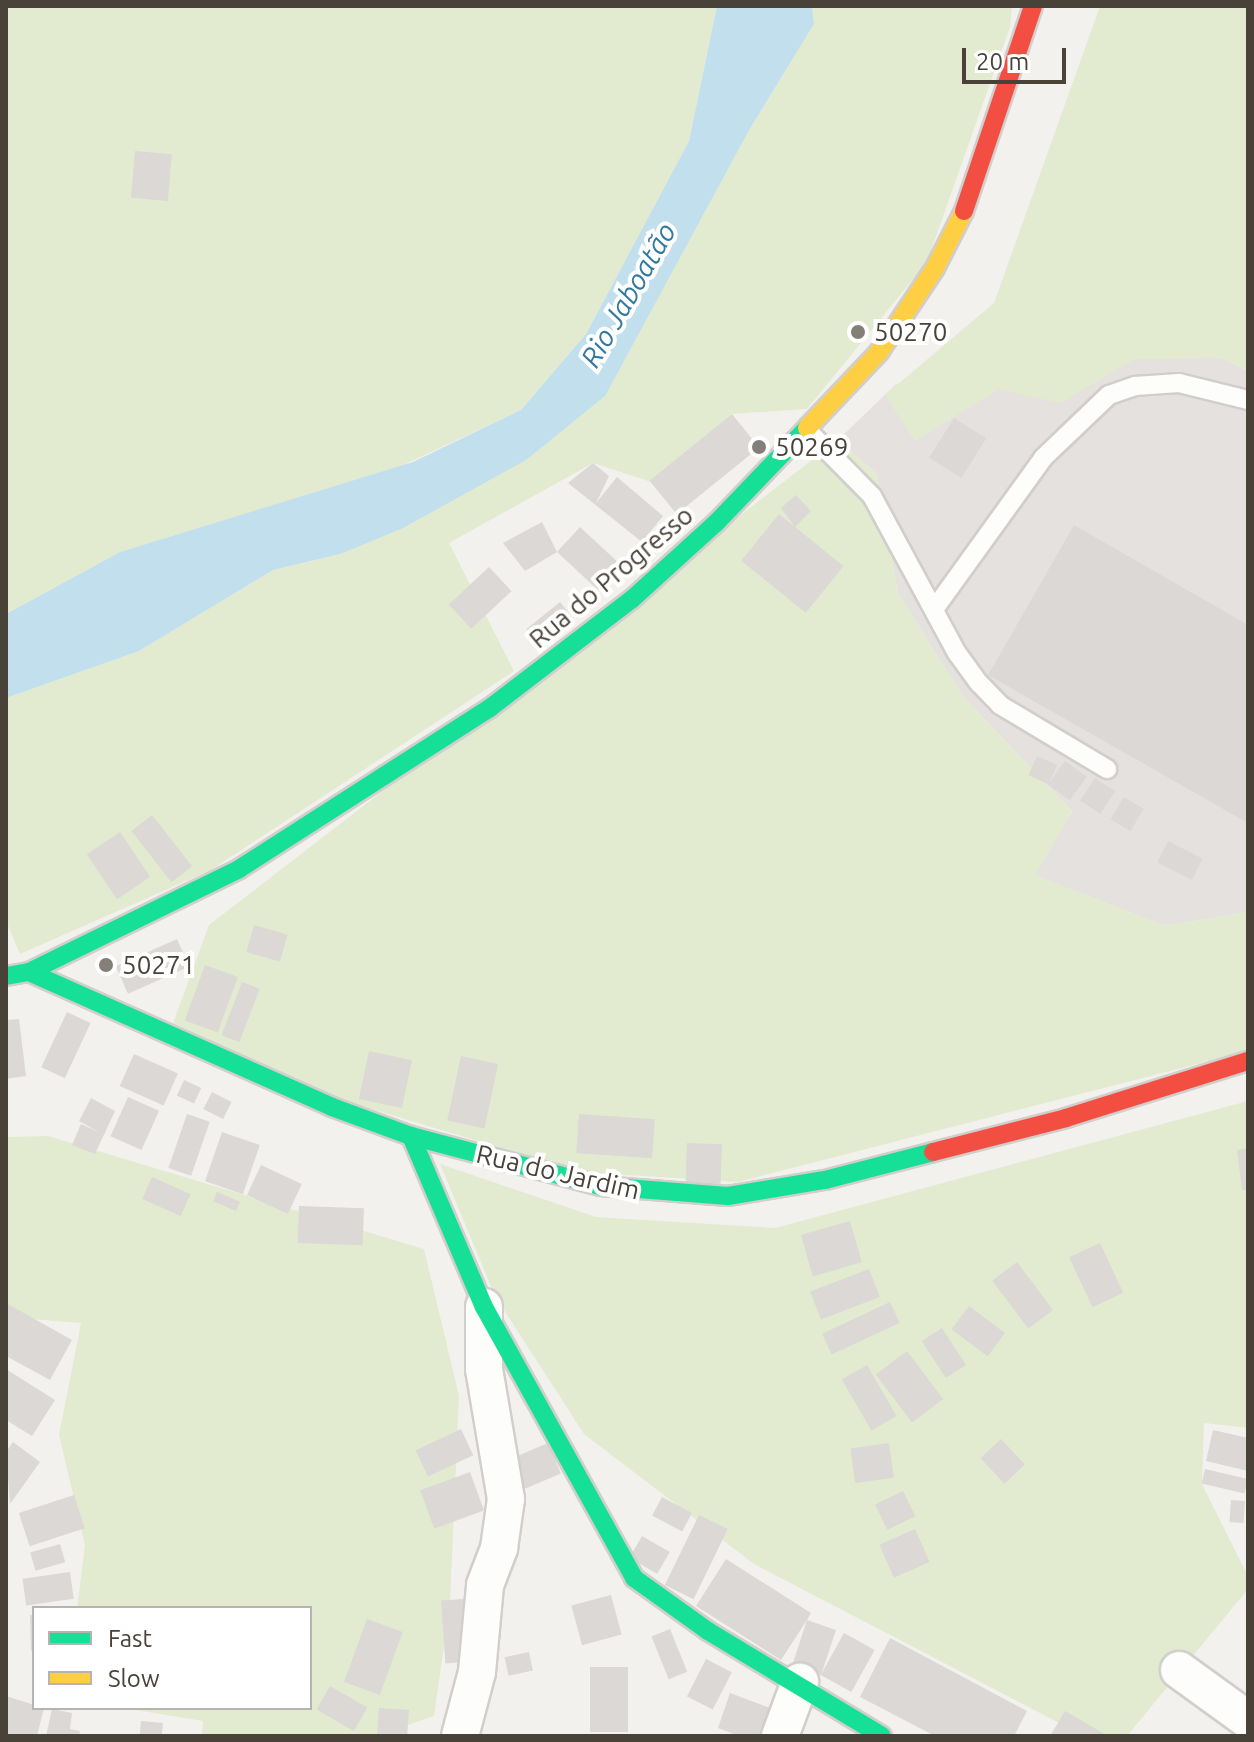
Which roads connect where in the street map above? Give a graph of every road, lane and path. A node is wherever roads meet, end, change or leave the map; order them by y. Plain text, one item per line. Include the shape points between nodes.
1 (1033, 6) edge
2 (1248, 400) edge
3 (808, 431) junction
4 (935, 608) junction
5 (1107, 769) dead end
6 (29, 972) junction
7 (6, 976) edge
8 (1248, 1061) edge
9 (411, 1136) junction
10 (484, 1307) junction
11 (1179, 1670) dead end
12 (800, 1682) junction
13 (1248, 1720) edge
14 (460, 1736) edge
15 (780, 1736) edge
16 (882, 1736) edge

1 - 3 street, Rua do Progresso via 976,187 935,268 879,352
2 - 4 lane via 1179,383 1135,386 1109,395 1043,458
3 - 4 lane via 872,496
3 - 6 street, Rua do Progresso via 631,600 490,708 239,869
4 - 5 lane via 957,653 1000,705
6 - 7 street, Rua do Progresso
6 - 9 street, Rua do Jardim via 332,1107
8 - 9 street, Rua do Jardim via 1051,1122 825,1180 728,1196 600,1186
9 - 10 street
10 - 12 street via 634,1578 708,1631
10 - 14 street via 484,1369 506,1499 499,1548 485,1585 477,1672
11 - 13 street
12 - 15 street
12 - 16 street

